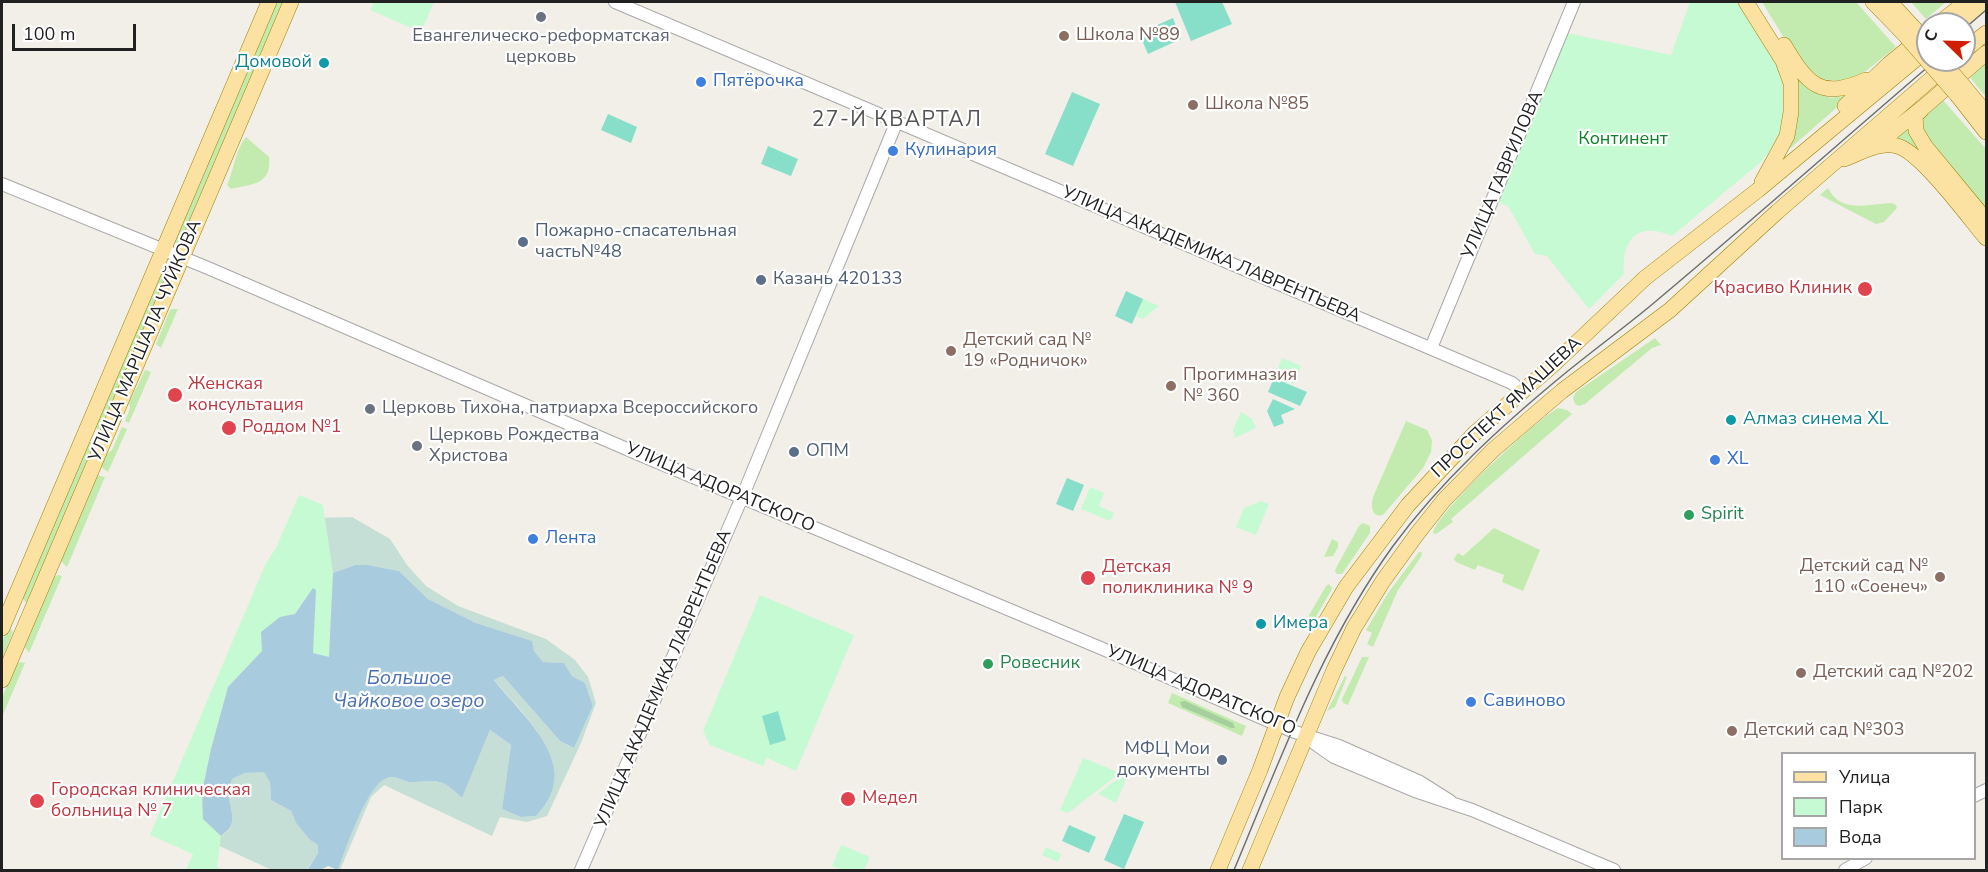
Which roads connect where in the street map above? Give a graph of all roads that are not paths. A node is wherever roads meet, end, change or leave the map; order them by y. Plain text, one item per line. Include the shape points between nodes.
1 (269, 2) edge
2 (291, 2) edge
3 (615, 2) edge
4 (1574, 2) edge
5 (1746, 2) edge
6 (1757, 2) edge
7 (1966, 2) edge
8 (1984, 2) edge
9 (1879, 4) edge
10 (1953, 12) edge
11 (1972, 12) edge
12 (1916, 32) edge
13 (1986, 53) edge
14 (1916, 56) edge
15 (1939, 72) edge
16 (1946, 72) edge
17 (1949, 72) edge
18 (1877, 75) junction
19 (1962, 93) junction
20 (1925, 106) junction
21 (1986, 113) edge
22 (897, 121) junction
23 (1986, 132) edge
24 (1871, 148) junction
25 (1803, 153) junction
26 (1833, 163) junction
27 (2, 184) edge
28 (1758, 190) junction
29 (1986, 220) edge
30 (1986, 238) edge
31 (162, 249) junction
32 (182, 257) junction
33 (1431, 348) junction
34 (1522, 392) junction
35 (85, 433) junction
36 (104, 440) junction
37 (742, 498) junction
38 (13, 600) junction
39 (32, 609) junction
40 (2, 628) edge
41 (2, 680) edge
42 (1276, 724) junction
43 (1306, 737) junction
44 (1862, 860) edge
45 (581, 870) edge
46 (1218, 870) edge
47 (1250, 870) edge
48 (1614, 870) edge
49 (1845, 870) edge

1 - 31 main road, УЛИЦА МАРШАЛА ЧУЙКОВА
2 - 32 main road, УЛИЦА МАРШАЛА ЧУЙКОВА
3 - 22 street, УЛИЦА АКАДЕМИКА ЛАВРЕНТЬЕВА
4 - 33 street, УЛИЦА ГАВРИЛОВА
5 - 28 main road via 1783,61 1791,82 1787,136
6 - 18 main road via 1793,60 1814,85 1846,89
7 - 10 main road
8 - 11 main road
9 - 12 main road
12 - 18 main road
13 - 20 main road
14 - 25 main road, ПРОСПЕКТ ЯМАШЕВА
15 - 26 main road, ПРОСПЕКТ ЯМАШЕВА
16 - 19 main road, bridge
17 - 19 main road, bridge
18 - 25 main road
19 - 21 main road
19 - 23 main road
20 - 24 main road
20 - 29 main road via 1915,116 1916,131
22 - 33 street, УЛИЦА АКАДЕМИКА ЛАВРЕНТЬЕВА
22 - 37 street, УЛИЦА АКАДЕМИКА ЛАВРЕНТЬЕВА
24 - 26 main road
24 - 30 main road via 1898,146 1920,161
25 - 28 main road, ПРОСПЕКТ ЯМАШЕВА
26 - 43 main road, ПРОСПЕКТ ЯМАШЕВА via 1670,310 1562,391 1458,485 1410,543 1354,628
27 - 31 street, УЛИЦА АДОРАТСКОГО
28 - 34 main road, ПРОСПЕКТ ЯМАШЕВА via 1645,278
31 - 32 street, УЛИЦА АДОРАТСКОГО
31 - 35 main road, УЛИЦА МАРШАЛА ЧУЙКОВА
32 - 36 main road, УЛИЦА МАРШАЛА ЧУЙКОВА
32 - 37 street, УЛИЦА АДОРАТСКОГО
33 - 34 street, УЛИЦА АКАДЕМИКА ЛАВРЕНТЬЕВА via 1512,383
34 - 42 main road, ПРОСПЕКТ ЯМАШЕВА via 1475,434 1381,538 1346,587 1308,652
35 - 36 main road
35 - 38 main road, УЛИЦА МАРШАЛА ЧУЙКОВА
36 - 39 main road, УЛИЦА МАРШАЛА ЧУЙКОВА
37 - 42 street, УЛИЦА АДОРАТСКОГО
37 - 45 street, УЛИЦА АКАДЕМИКА ЛАВРЕНТЬЕВА
38 - 39 main road
38 - 40 main road, УЛИЦА МАРШАЛА ЧУЙКОВА
39 - 41 main road, УЛИЦА МАРШАЛА ЧУЙКОВА
42 - 43 street, УЛИЦА АДОРАТСКОГО
42 - 46 main road, ПРОСПЕКТ ЯМАШЕВА
43 - 47 main road, ПРОСПЕКТ ЯМАШЕВА
43 - 48 street, УЛИЦА АДОРАТСКОГО via 1334,757
44 - 49 street

